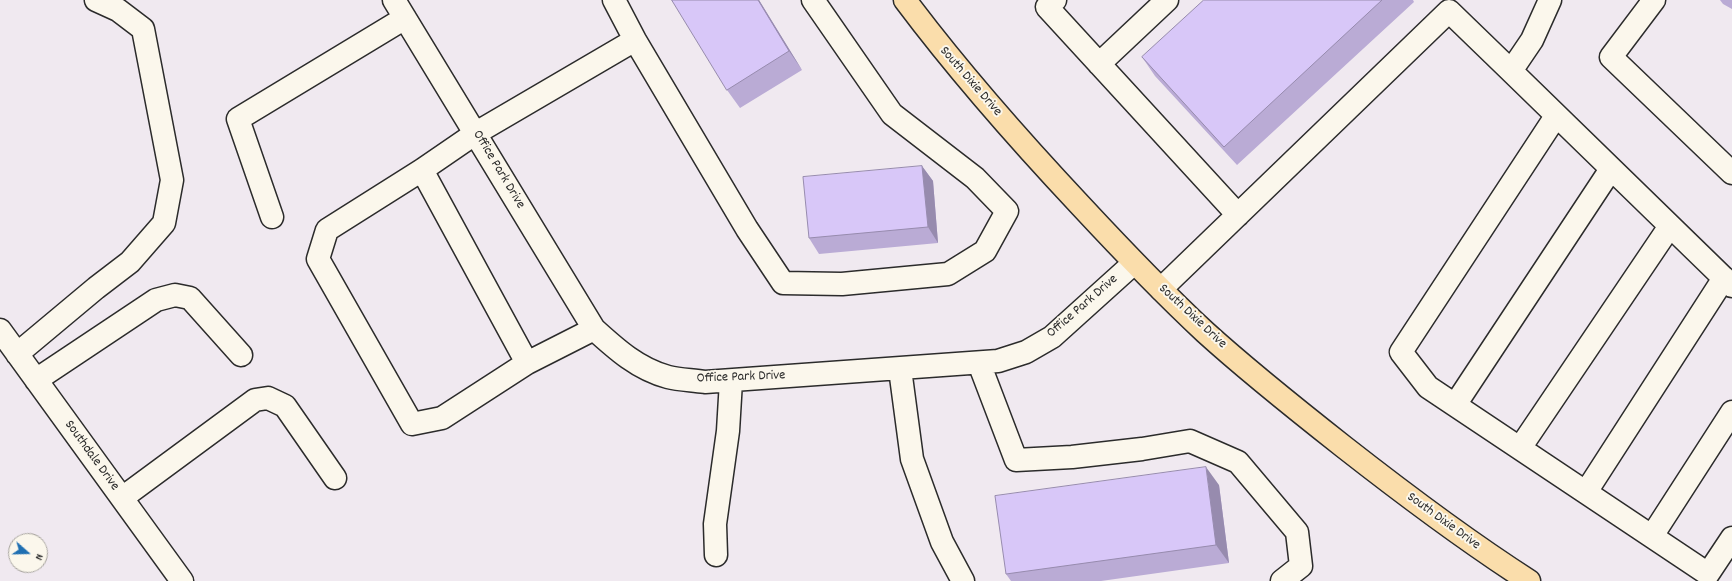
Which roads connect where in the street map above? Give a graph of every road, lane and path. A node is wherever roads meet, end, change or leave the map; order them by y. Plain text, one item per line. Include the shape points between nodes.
1 (96, 0) edge
2 (614, 0) edge
3 (813, 0) edge
4 (905, 0) edge
5 (1055, 0) edge
6 (1167, 0) edge
7 (1550, 0) edge
8 (1654, 0) edge
9 (399, 9) edge
10 (635, 40) junction
11 (1099, 64) junction
12 (1511, 72) junction
13 (1556, 116) junction
14 (476, 133) junction
15 (1611, 169) junction
16 (422, 170) junction
17 (1732, 173) edge
18 (1238, 215) junction
19 (272, 217) dead end
20 (1670, 226) junction
21 (1134, 262) junction
22 (1728, 282) edge
23 (1161, 289) junction
24 (594, 328) junction
25 (0, 330) edge
26 (17, 354) junction
27 (241, 355) dead end
28 (528, 363) junction
29 (979, 363) junction
30 (900, 369) junction
31 (36, 380) junction
32 (731, 380) junction
33 (1455, 404) junction
34 (1732, 412) edge
35 (1520, 448) junction
36 (336, 478) dead end
37 (1586, 492) junction
38 (122, 498) junction
39 (1652, 536) junction
40 (1732, 538) edge
41 (716, 556) dead end
42 (182, 581) edge
43 (963, 581) edge
44 (1282, 581) edge
45 (1529, 581) edge

1 - 26 street via 118,10 143,29 172,180 164,223 130,262
2 - 10 street
3 - 10 street via 892,114 975,178 1007,211 985,251 948,274 842,284 784,283 747,229
4 - 21 main road, South Dixie Drive via 943,51 1031,153
5 - 11 street via 1047,7
6 - 11 street
7 - 12 street via 1532,40
8 - 17 street via 1611,57
9 - 14 street, Office Park Drive
9 - 19 street via 238,120
10 - 14 street
11 - 18 street
12 - 13 street
12 - 18 street via 1449,11
13 - 15 street
13 - 33 street via 1401,352 1428,386
14 - 16 street
14 - 24 street, Office Park Drive
15 - 20 street
15 - 33 street
16 - 28 street
16 - 28 street via 327,230 318,258 412,424 442,418
18 - 23 street
20 - 22 street
20 - 35 street
21 - 23 main road, South Dixie Drive
21 - 29 street, Office Park Drive via 1052,337 1026,352 998,361
22 - 37 street
23 - 45 main road, South Dixie Drive via 1205,332 1297,410 1412,500
24 - 28 street
24 - 32 street, Office Park Drive via 617,351 641,366 668,377 705,382
25 - 26 street, Southdale Drive
26 - 31 street, Southdale Drive
27 - 31 street via 190,298 175,295 156,300
29 - 30 street, Office Park Drive
29 - 44 street via 1016,460 1072,458 1190,441 1238,462 1297,532 1301,566
30 - 32 street, Office Park Drive
30 - 43 street via 912,459 942,542
31 - 38 street, Southdale Drive
32 - 41 street via 728,431 715,524
33 - 35 street
34 - 39 street
35 - 37 street
36 - 38 street via 285,406 268,398 255,400
37 - 39 street
38 - 42 street, Southdale Drive
39 - 40 street via 1708,574

